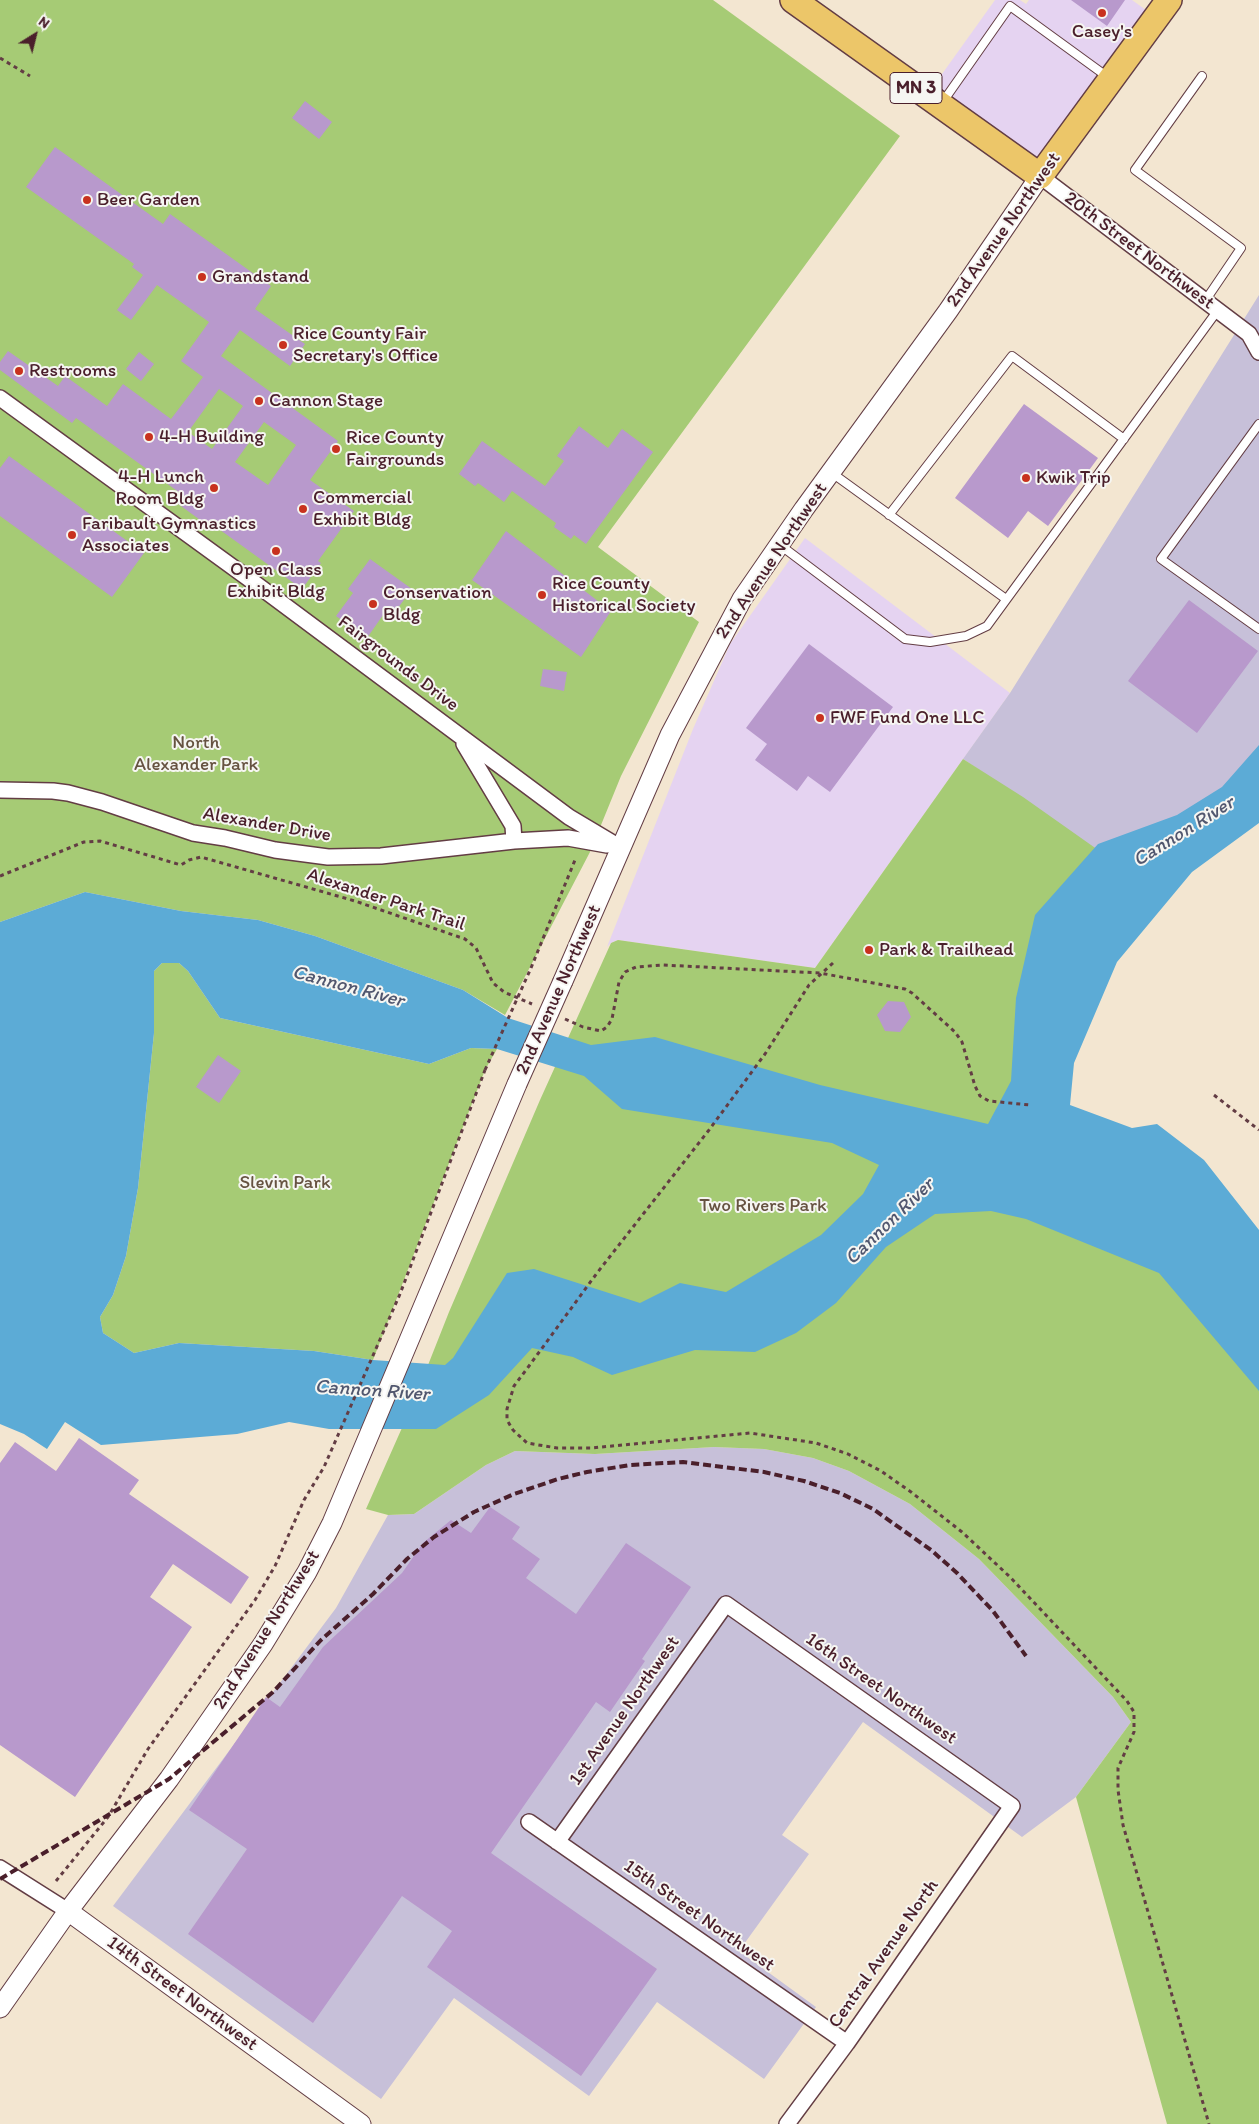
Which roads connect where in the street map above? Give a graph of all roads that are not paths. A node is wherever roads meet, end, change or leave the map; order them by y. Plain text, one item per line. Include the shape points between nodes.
1 (793, 0) edge
2 (1169, 0) edge
3 (1202, 76) dead end
4 (1111, 79) junction
5 (940, 105) junction
6 (1040, 176) junction
7 (1205, 301) junction
8 (1218, 310) junction
9 (1259, 352) edge
10 (0, 398) edge
11 (1259, 424) edge
12 (1124, 439) junction
13 (831, 472) junction
14 (889, 515) junction
15 (779, 544) junction
16 (1006, 600) junction
17 (1259, 629) edge
18 (456, 732) junction
19 (0, 790) edge
20 (514, 841) junction
21 (621, 848) junction
22 (726, 1604) joint
23 (1012, 1806) joint
24 (529, 1822) dead end
25 (557, 1842) junction
26 (0, 1868) edge
27 (68, 1911) junction
28 (0, 2008) edge
29 (847, 2043) junction
30 (356, 2123) edge
31 (787, 2124) edge

1 - 5 highway, 20th Street Northwest / MN 3
2 - 4 highway, 2nd Avenue Northwest
3 - 7 lane via 1135,170 1241,248
4 - 5 lane via 1010,6
4 - 6 highway, 2nd Avenue Northwest
5 - 6 highway, 20th Street Northwest / MN 3
6 - 7 street, 20th Street Northwest
6 - 13 street, 2nd Avenue Northwest via 948,311
7 - 8 street, 20th Street Northwest
8 - 9 street, 20th Street Northwest via 1249,334
8 - 12 lane
10 - 18 street, Fairgrounds Drive
11 - 17 lane via 1161,559
12 - 14 lane via 1012,356
12 - 16 lane
13 - 14 lane
13 - 15 street, 2nd Avenue Northwest
14 - 16 lane
15 - 16 lane via 905,639 930,642 966,636 987,626
15 - 21 street, 2nd Avenue Northwest via 724,629 670,735
18 - 20 street, Fairgrounds Drive via 513,826
18 - 21 street, Fairgrounds Drive via 569,817
19 - 20 street, Alexander Drive via 68,793 192,833 328,857 381,856
20 - 21 street, Alexander Drive via 568,838
21 - 27 street, 2nd Avenue Northwest, bridge via 517,1084 332,1523 263,1644 169,1779
22 - 23 street, 16th Street Northwest
22 - 25 street, 1st Avenue Northwest
23 - 29 street, Central Avenue North
24 - 25 street, 15th Street Northwest
25 - 29 street, 15th Street Northwest
26 - 27 street, 14th Street Northwest
27 - 28 street, 2nd Avenue Northwest
27 - 30 street, 14th Street Northwest
29 - 31 street, Central Avenue North

